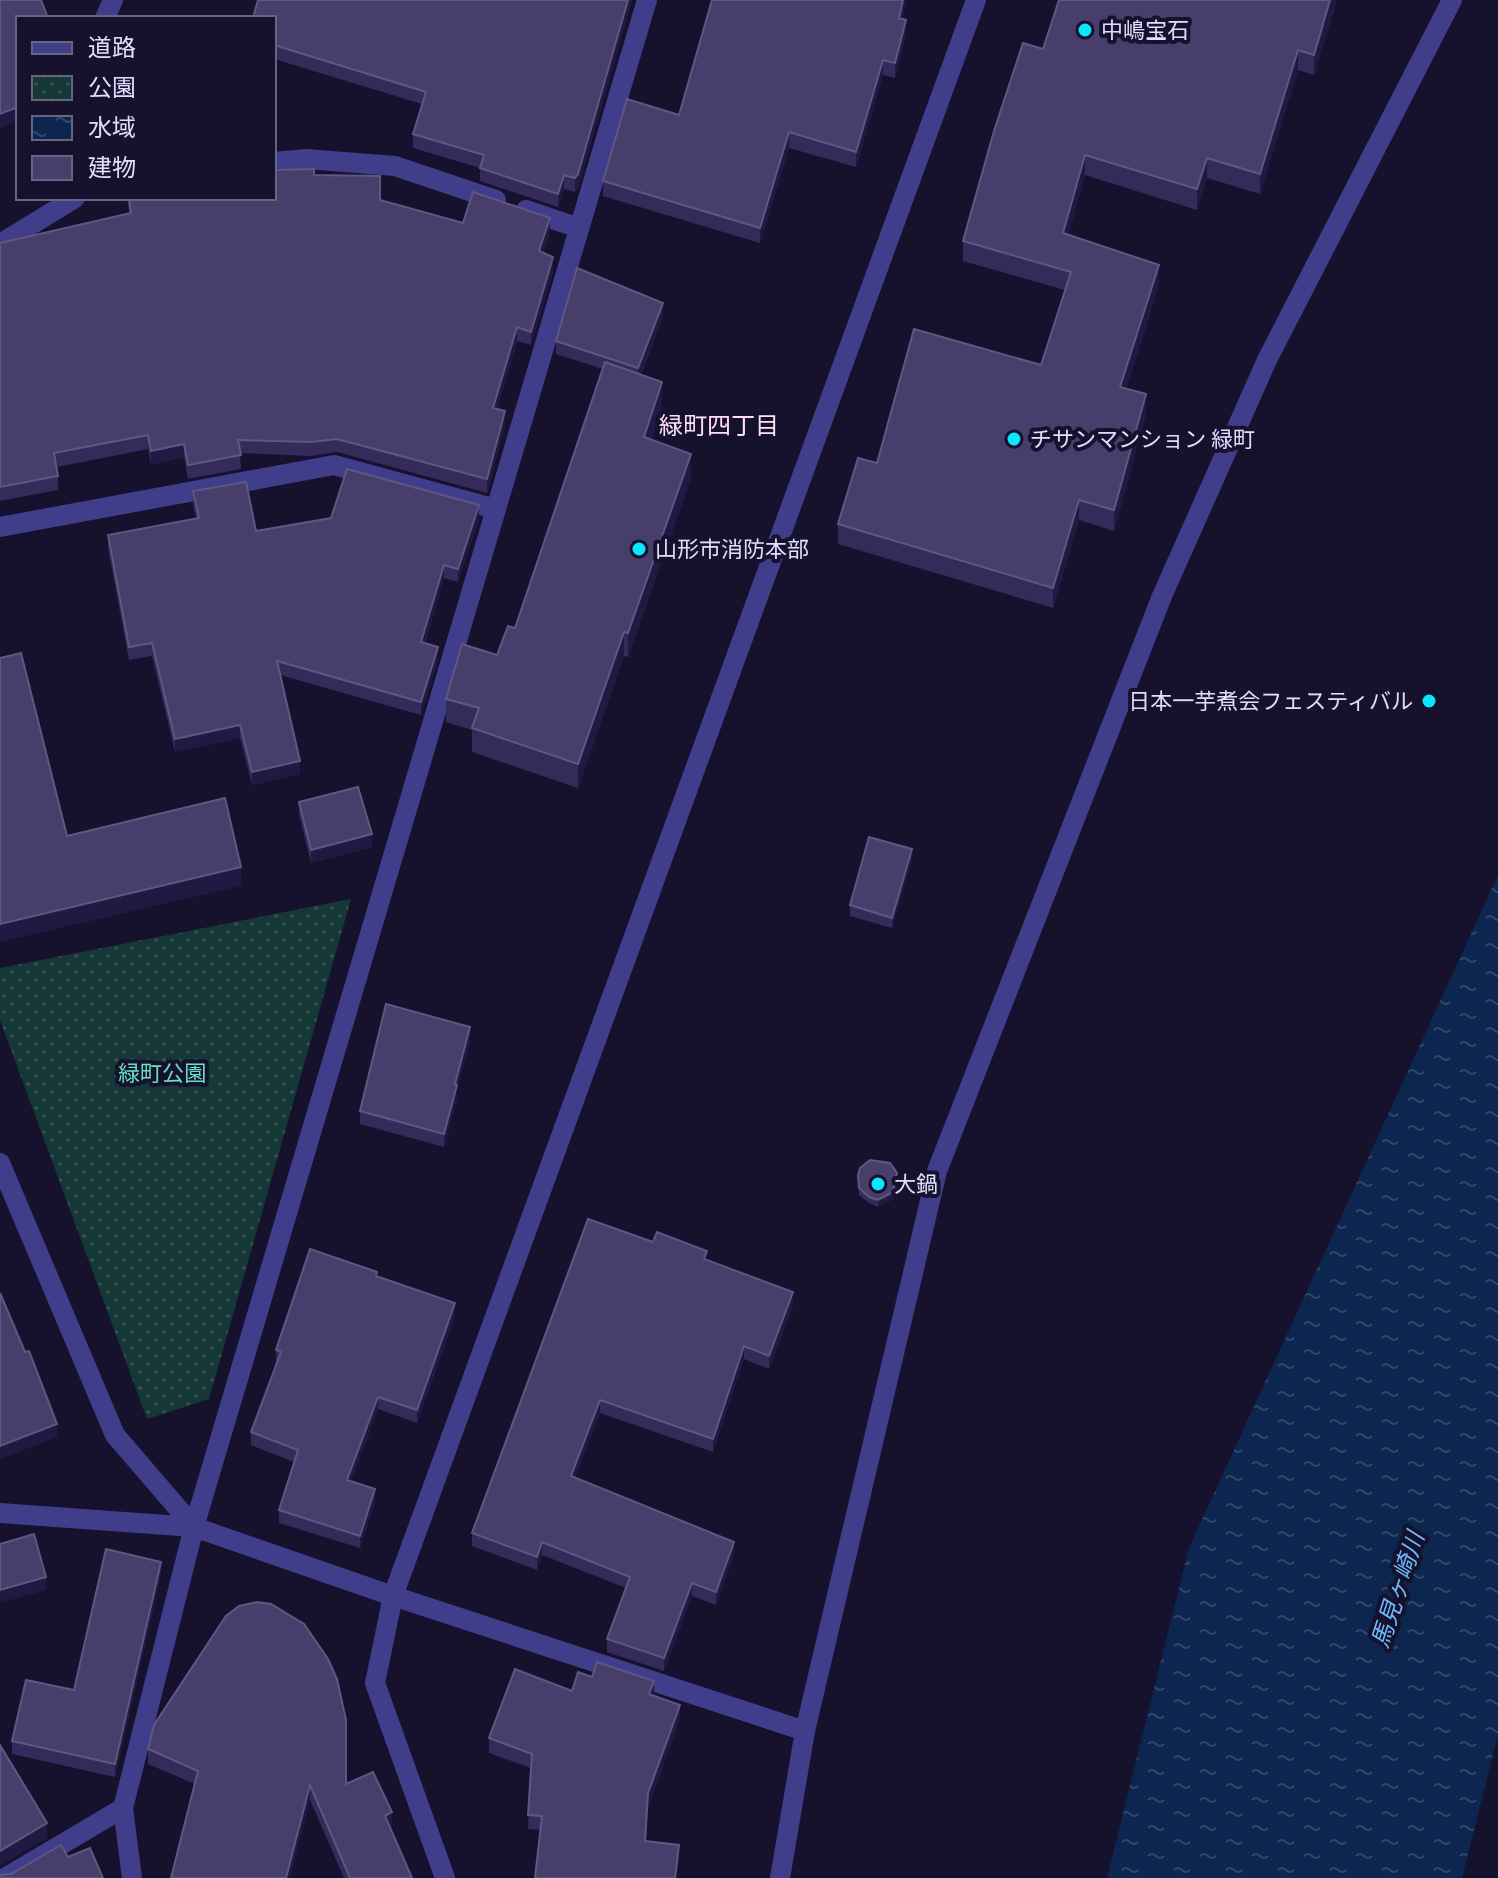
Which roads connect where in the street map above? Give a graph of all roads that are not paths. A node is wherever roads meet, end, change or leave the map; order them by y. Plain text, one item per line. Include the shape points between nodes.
1 (647, 0) edge
2 (976, 0) edge
3 (1452, 0) edge
4 (276, 162) edge
5 (72, 200) edge
6 (579, 228) junction
7 (0, 244) edge
8 (496, 509) junction
9 (0, 527) edge
10 (0, 1163) edge
11 (0, 1513) edge
12 (194, 1527) junction
13 (393, 1596) junction
14 (805, 1731) junction
15 (123, 1808) junction
16 (5, 1878) edge
17 (132, 1878) edge
18 (445, 1878) edge
19 (780, 1878) edge

1 - 6 street
2 - 13 street
3 - 14 street via 1267,360 1162,596 937,1171
4 - 6 street via 395,166
5 - 7 street
6 - 8 street
8 - 9 street via 334,465
8 - 12 street
10 - 12 street via 115,1435
11 - 12 street
12 - 13 street
12 - 15 street
13 - 14 street
13 - 18 street via 375,1683
14 - 19 street
15 - 16 street
15 - 17 street

